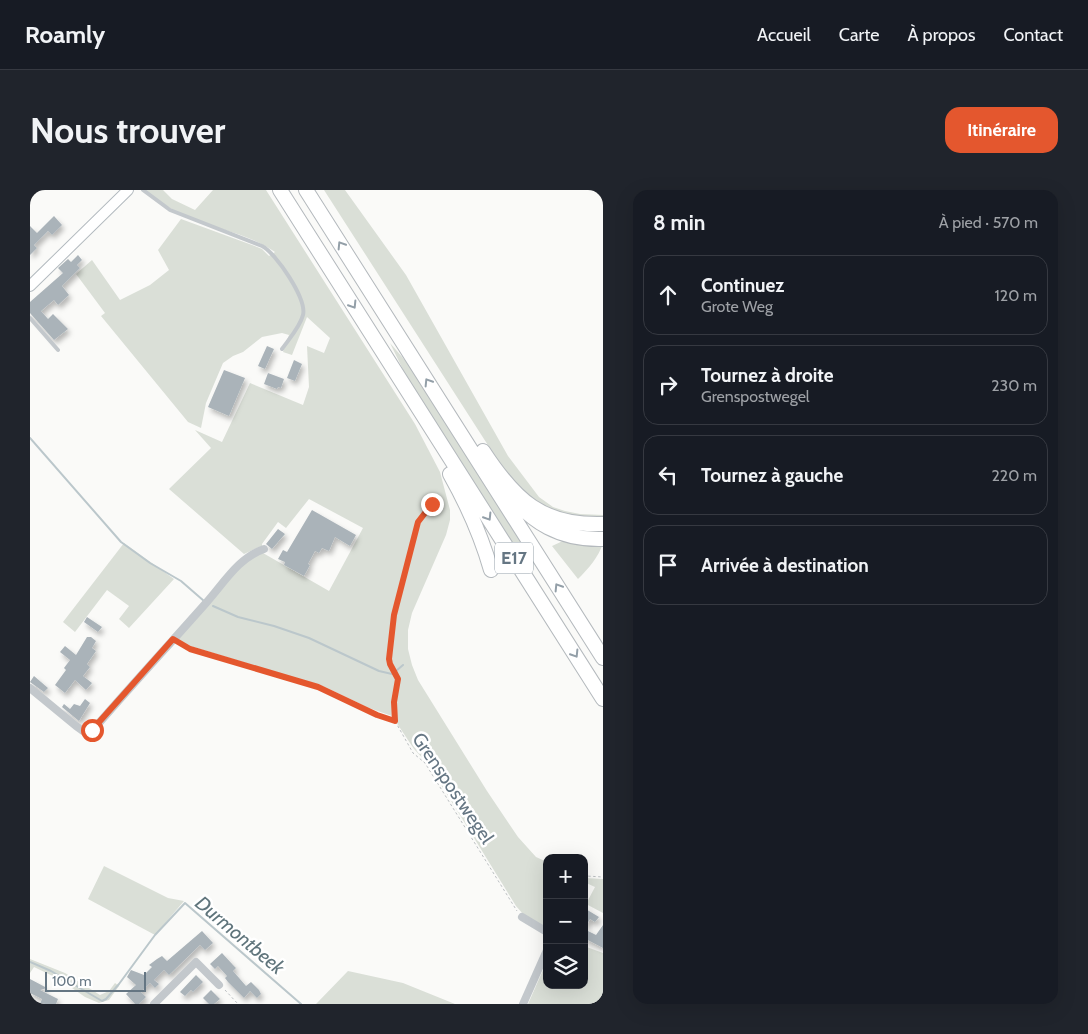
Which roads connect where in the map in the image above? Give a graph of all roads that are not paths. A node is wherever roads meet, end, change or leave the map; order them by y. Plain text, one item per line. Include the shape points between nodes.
1 (128, 190) edge
2 (143, 190) edge
3 (280, 190) edge
4 (306, 190) edge
5 (30, 286) edge
6 (30, 318) edge
7 (282, 349) dead end
8 (58, 350) dead end
9 (424, 416) junction
10 (460, 427) junction
11 (603, 524) edge
12 (602, 539) edge
13 (264, 549) dead end
14 (491, 570) dead end
15 (603, 658) edge
16 (30, 688) edge
17 (603, 699) edge
18 (522, 917) road end
19 (543, 930) edge
20 (543, 959) edge
21 (219, 985) road end
22 (154, 1004) edge
23 (523, 1004) edge

1 - 5 main road
2 - 7 lane via 170,210 268,249 279,261 303,306 303,316
3 -> 9 highway, E17
10 -> 4 highway, E17
6 - 8 lane
9 - 14 highway via 442,459 471,511
9 -> 17 highway, E17
10 - 11 highway via 478,443 502,478 542,514 584,525
10 - 12 highway via 501,485 534,520 568,536
15 -> 10 highway, E17
13 - 16 street via 238,565 92,730 83,731
18 - 19 street
20 - 23 street
21 - 22 street via 196,962

